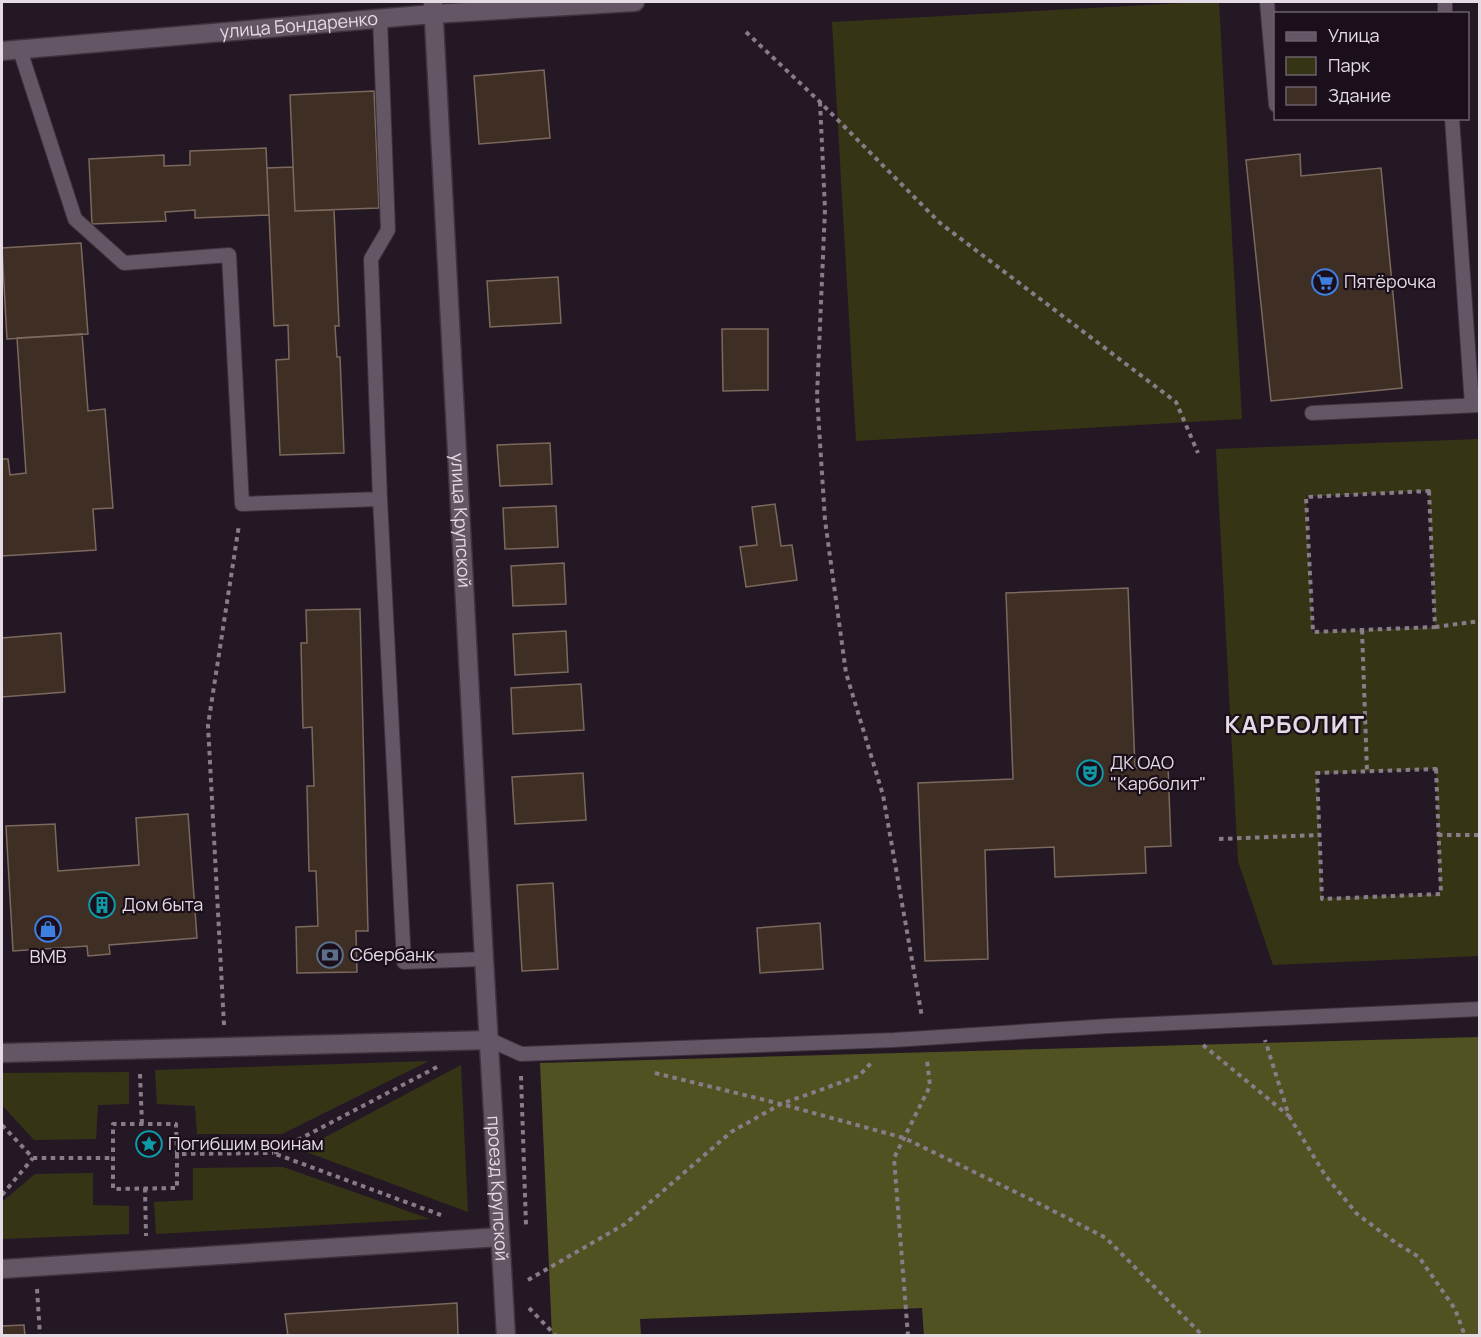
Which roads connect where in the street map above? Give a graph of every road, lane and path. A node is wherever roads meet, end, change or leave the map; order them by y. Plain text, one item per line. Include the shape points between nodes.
1 (635, 2) edge
2 (1267, 2) edge
3 (433, 8) edge
4 (380, 18) junction
5 (746, 32) dead end
6 (11, 51) edge
7 (1274, 92) edge
8 (820, 102) junction
9 (1452, 120) edge
10 (1475, 405) edge
11 (1312, 413) dead end
12 (1198, 453) dead end
13 (380, 499) junction
14 (242, 504) junction
15 (1479, 621) edge
16 (1435, 627) junction
17 (1362, 630) junction
18 (1367, 771) junction
19 (1320, 835) junction
20 (1438, 835) junction
21 (1479, 835) edge
22 (1219, 839) dead end
23 (484, 959) junction
24 (1479, 1009) edge
25 (1259, 1020) junction
26 (1177, 1023) junction
27 (925, 1037) junction
28 (490, 1040) junction
29 (894, 1040) junction
30 (226, 1047) junction
31 (138, 1049) junction
32 (2, 1053) edge
33 (521, 1054) junction
34 (438, 1067) dead end
35 (653, 1072) dead end
36 (781, 1104) junction
37 (1289, 1116) junction
38 (142, 1124) junction
39 (2, 1125) edge
40 (904, 1138) junction
41 (273, 1153) junction
42 (177, 1154) junction
43 (33, 1158) junction
44 (113, 1158) junction
45 (145, 1188) junction
46 (2, 1195) edge
47 (446, 1217) dead end
48 (527, 1232) dead end
49 (500, 1237) junction
50 (147, 1260) junction
51 (36, 1267) junction
52 (528, 1268) dead end
53 (2, 1269) edge
54 (528, 1280) junction
55 (528, 1289) dead end
56 (529, 1298) dead end
57 (530, 1317) dead end
58 (40, 1335) edge
59 (506, 1335) edge
60 (909, 1335) edge
61 (1203, 1335) edge
62 (1465, 1335) edge

1 - 3 street, улица Бондаренко
2 - 7 lane
3 - 4 street, улица Бондаренко
3 - 23 street, улица Крупской
4 - 6 street, улица Бондаренко
4 - 13 lane via 388,230 371,260
5 - 8 path
6 - 14 lane via 75,219 124,263 229,255
8 - 12 path via 940,223 1176,402
8 - 27 path via 825,209 817,396 825,520 846,673 883,795
9 - 10 lane
10 - 11 lane
13 - 14 lane
13 - 23 lane via 404,962
14 - 30 path via 208,725
15 - 16 path
16 - 17 path
16 - 17 path via 1429,491 1306,496 1312,632
17 - 18 path
18 - 19 path via 1317,773
18 - 20 path via 1436,769
19 - 20 path via 1322,899 1441,894
19 - 22 path
20 - 21 path
23 - 28 street, улица Крупской
24 - 25 lane
25 - 26 lane
25 - 37 path
26 - 27 lane
26 - 37 path
27 - 29 lane
27 - 40 path via 930,1086
28 - 30 street
28 - 33 lane
28 - 49 street, проезд Крупской
29 - 33 lane
29 - 36 path via 859,1076
30 - 31 street
31 - 32 street
31 - 38 path
33 - 48 path
34 - 41 path
35 - 36 path
36 - 40 path
36 - 54 path via 731,1131 625,1224
37 - 62 path via 1325,1175 1358,1214 1419,1257 1455,1309
38 - 42 path via 176,1124
38 - 44 path via 112,1124
39 - 43 path
40 - 60 path via 894,1158
40 - 61 path via 1106,1238
41 - 42 path
41 - 47 path
42 - 45 path via 177,1188
43 - 44 path
43 - 46 path
44 - 45 path via 113,1189
45 - 50 path
49 - 50 street
49 - 59 street, проезд Крупской
50 - 51 street
51 - 53 street
51 - 58 path
52 - 54 path
54 - 55 path
56 - 57 path

